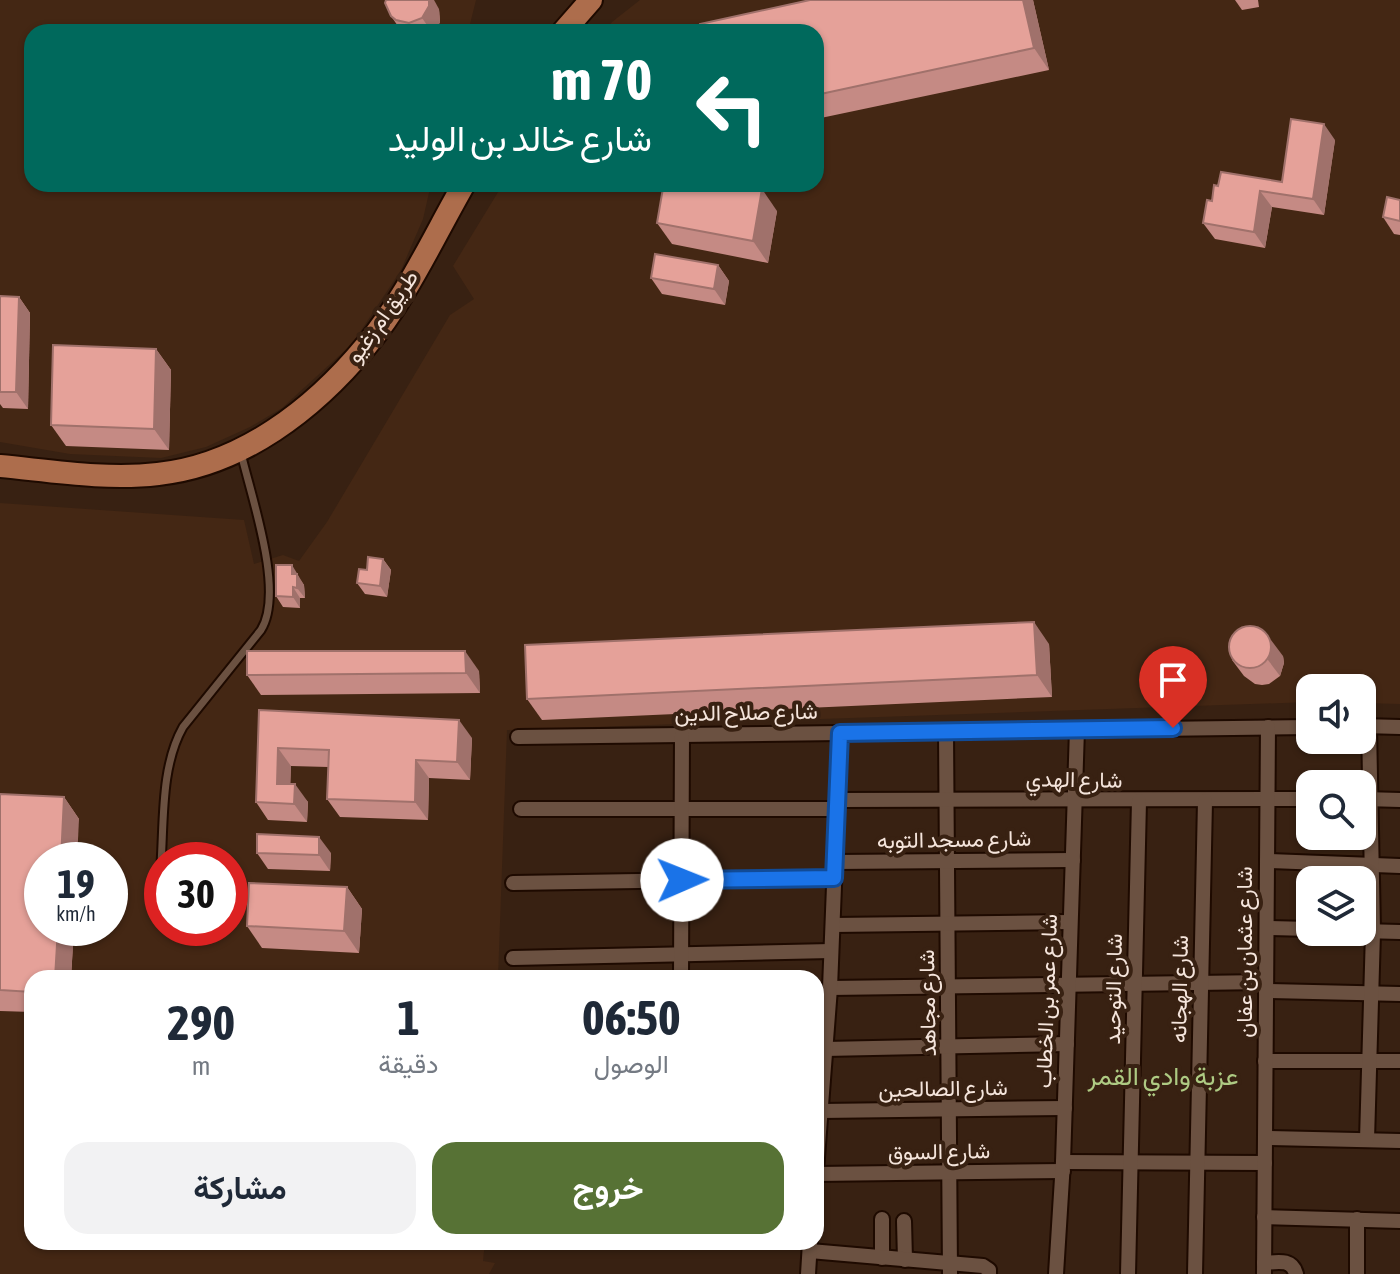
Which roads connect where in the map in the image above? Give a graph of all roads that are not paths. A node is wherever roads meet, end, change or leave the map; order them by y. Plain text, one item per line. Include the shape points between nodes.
1 (591, 0) edge
2 (570, 24) edge
3 (459, 192) edge
4 (240, 451) junction
5 (0, 466) edge
6 (1376, 726) edge
7 (1268, 727) junction
8 (1296, 727) edge
9 (1400, 727) edge
10 (1077, 729) junction
11 (946, 732) junction
12 (840, 733) junction
13 (682, 735) junction
14 (518, 737) dead end
15 (1268, 799) junction
16 (1296, 799) edge
17 (1376, 799) edge
18 (947, 800) junction
19 (1075, 800) junction
20 (1400, 800) edge
21 (1139, 801) junction
22 (1205, 801) junction
23 (837, 804) junction
24 (682, 808) junction
25 (521, 809) dead end
26 (163, 842) edge
27 (1371, 850) edge
28 (1073, 860) junction
29 (947, 861) junction
30 (1267, 861) junction
31 (1373, 865) junction
32 (1400, 866) edge
33 (835, 870) junction
34 (682, 880) junction
35 (513, 883) dead end
36 (1070, 922) junction
37 (948, 923) junction
38 (833, 925) junction
39 (1267, 928) junction
40 (1296, 929) edge
41 (1376, 931) edge
42 (1400, 932) edge
43 (1369, 946) edge
44 (831, 951) junction
45 (681, 954) junction
46 (513, 958) dead end
47 (681, 970) edge
48 (1201, 983) junction
49 (1070, 984) junction
50 (1135, 984) junction
51 (949, 985) junction
52 (1266, 987) junction
53 (830, 988) junction
54 (1373, 994) junction
55 (1400, 994) edge
56 (824, 1018) edge
57 (824, 1042) edge
58 (1067, 1044) junction
59 (950, 1047) junction
60 (825, 1049) junction
61 (824, 1060) edge
62 (1265, 1061) junction
63 (1370, 1061) junction
64 (1400, 1061) edge
65 (824, 1104) edge
66 (1065, 1108) junction
67 (951, 1110) junction
68 (1265, 1138) junction
69 (1367, 1140) junction
70 (1400, 1141) edge
71 (1131, 1162) junction
72 (1197, 1162) junction
73 (1265, 1163) junction
74 (1063, 1166) junction
75 (824, 1172) edge
76 (951, 1173) junction
77 (1264, 1217) junction
78 (882, 1219) dead end
79 (1357, 1219) junction
80 (904, 1221) dead end
81 (1400, 1221) edge
82 (824, 1248) edge
83 (810, 1250) edge
84 (882, 1258) junction
85 (905, 1260) junction
86 (1264, 1268) edge
87 (950, 1269) edge
88 (808, 1274) edge
89 (989, 1274) edge
90 (1056, 1274) edge
91 (1128, 1274) edge
92 (1195, 1274) edge
93 (1296, 1274) edge
94 (1357, 1274) edge

1 - 2 main road
3 - 4 main road, طريق ام زغيو via 368,344 330,386
4 - 5 main road, طريق ام زغيو via 201,465 134,476
4 - 26 lane via 269,571 269,612 261,630 176,739
6 - 9 street
7 - 8 street, شارع صلاح الدين
7 - 10 street, شارع صلاح الدين
7 - 15 street, شارع عثمان بن عفان
10 - 11 street, شارع صلاح الدين
10 - 19 street, شارع عمر بن الخطاب
11 - 12 street, شارع صلاح الدين
11 - 18 street, شارع مجاهد
12 - 13 street, شارع صلاح الدين
12 - 23 street
13 - 14 street, شارع صلاح الدين
13 - 24 street
15 - 16 street, شارع الهدي
15 - 22 street, شارع الهدي
15 - 30 street, شارع عثمان بن عفان
17 - 20 street
18 - 19 street, شارع الهدي
18 - 23 street, شارع الهدي
18 - 29 street, شارع مجاهد
19 - 21 street, شارع الهدي
19 - 28 street, شارع عمر بن الخطاب
21 - 22 street, شارع الهدي
21 - 50 street, شارع التوحيد
22 - 48 street, شارع الهجانه
23 - 24 street, شارع الهدي
23 - 33 street
24 - 25 street, شارع الهدي
24 - 34 street
27 - 31 street
28 - 29 street, شارع مسجد التوبه
28 - 36 street, شارع عمر بن الخطاب
29 - 33 street, شارع مسجد التوبه
29 - 37 street, شارع مجاهد
30 - 31 street
30 - 39 street, شارع عثمان بن عفان
31 - 32 street
33 - 34 street, شارع مسجد التوبه
33 - 38 street
34 - 35 street, شارع مسجد التوبه
34 - 45 street
36 - 37 street
36 - 49 street, شارع عمر بن الخطاب
37 - 38 street
37 - 51 street, شارع مجاهد
38 - 44 street
39 - 40 street
39 - 52 street, شارع عثمان بن عفان
41 - 42 street
43 - 54 street
44 - 45 street
44 - 53 street
45 - 46 street
45 - 47 street
48 - 50 street
48 - 52 street
48 - 72 street, شارع الهجانه
49 - 50 street
49 - 51 street
49 - 58 street, شارع عمر بن الخطاب
50 - 71 street, شارع التوحيد
51 - 53 street
51 - 59 street, شارع مجاهد
52 - 54 street
52 - 62 street, شارع عثمان بن عفان
53 - 56 street
54 - 55 street
54 - 63 street
57 - 60 street
58 - 59 street
58 - 66 street, شارع عمر بن الخطاب
59 - 60 street
59 - 67 street, شارع مجاهد
60 - 61 street
62 - 63 street
62 - 68 street, شارع عثمان بن عفان
63 - 64 street
63 - 69 street
65 - 67 street, شارع الصالحين
66 - 67 street, شارع الصالحين
66 - 74 street, شارع عمر بن الخطاب
67 - 76 street, شارع مجاهد
68 - 69 street
68 - 73 street, شارع عثمان بن عفان
69 - 70 street
71 - 72 street, شارع السوق
71 - 74 street, شارع السوق
71 - 91 street, شارع التوحيد
72 - 73 street, شارع السوق
72 - 92 street, شارع الهجانه
73 - 77 street, شارع عثمان بن عفان
74 - 76 street, شارع السوق
74 - 90 street, شارع عمر بن الخطاب
75 - 76 street, شارع السوق
76 - 87 street, شارع مجاهد
77 - 79 street
77 - 86 street, شارع عثمان بن عفان
78 - 84 street
79 - 81 street
79 - 94 street
80 - 85 street
82 - 84 street
83 - 88 street
84 - 85 street
85 - 87 street
86 - 93 street via 1287,1262
87 - 89 street via 987,1267

